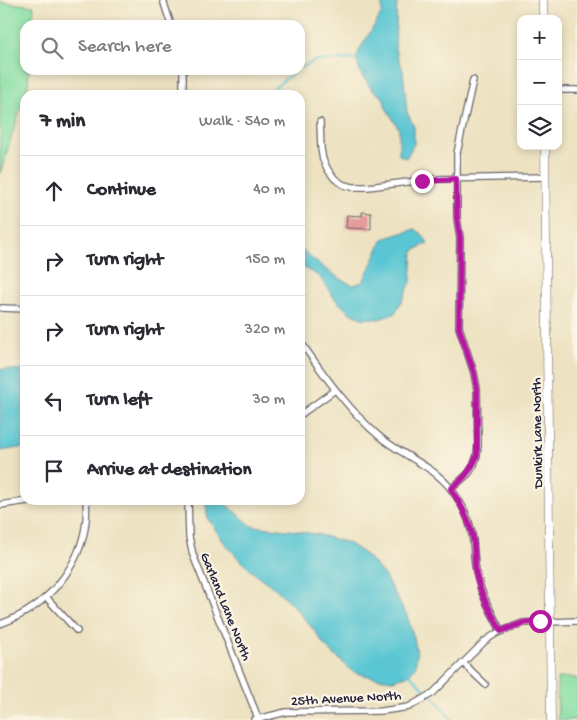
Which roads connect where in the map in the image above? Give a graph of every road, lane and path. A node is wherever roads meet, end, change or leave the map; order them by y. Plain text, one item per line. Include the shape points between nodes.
1 (163, 0) edge
2 (543, 0) edge
3 (543, 15) edge
4 (169, 20) edge
5 (183, 75) edge
6 (473, 80) dead end
7 (183, 90) edge
8 (562, 90) edge
9 (577, 90) edge
10 (320, 122) dead end
11 (545, 150) edge
12 (545, 177) junction
13 (456, 179) junction
14 (2, 308) dead end
15 (20, 309) edge
16 (305, 347) edge
17 (335, 390) junction
18 (305, 411) edge
19 (451, 489) junction
20 (20, 502) edge
21 (0, 505) edge
22 (86, 505) edge
23 (188, 505) edge
24 (46, 597) junction
25 (550, 621) junction
26 (577, 621) edge
27 (0, 624) edge
28 (76, 631) dead end
29 (501, 631) junction
30 (463, 663) junction
31 (485, 684) dead end
32 (256, 719) edge
33 (551, 720) edge

1 - 4 street
2 - 3 street
5 - 7 street
6 - 13 street via 459,140
8 - 9 street
10 - 13 street via 323,160 335,179 344,185 368,187
11 - 12 street, Dunkirk Lane North
12 - 13 street
12 - 25 street, Dunkirk Lane North
13 - 19 street via 460,238 459,328 477,389 478,435 474,465
14 - 15 street
16 - 17 street
17 - 18 street
17 - 19 street via 380,437 425,465
19 - 29 street via 461,504 473,538 480,588
20 - 21 street
22 - 24 street via 86,526 81,544 64,577
23 - 32 street, Garland Lane North via 193,555
24 - 27 street via 27,612
24 - 28 street
25 - 26 street, 25th Avenue North
25 - 29 street, 25th Avenue North via 523,623
25 - 33 street, Dunkirk Lane North
29 - 30 street, 25th Avenue North via 485,641
30 - 31 street
30 - 32 street, 25th Avenue North via 433,693 409,706 382,711 286,712

